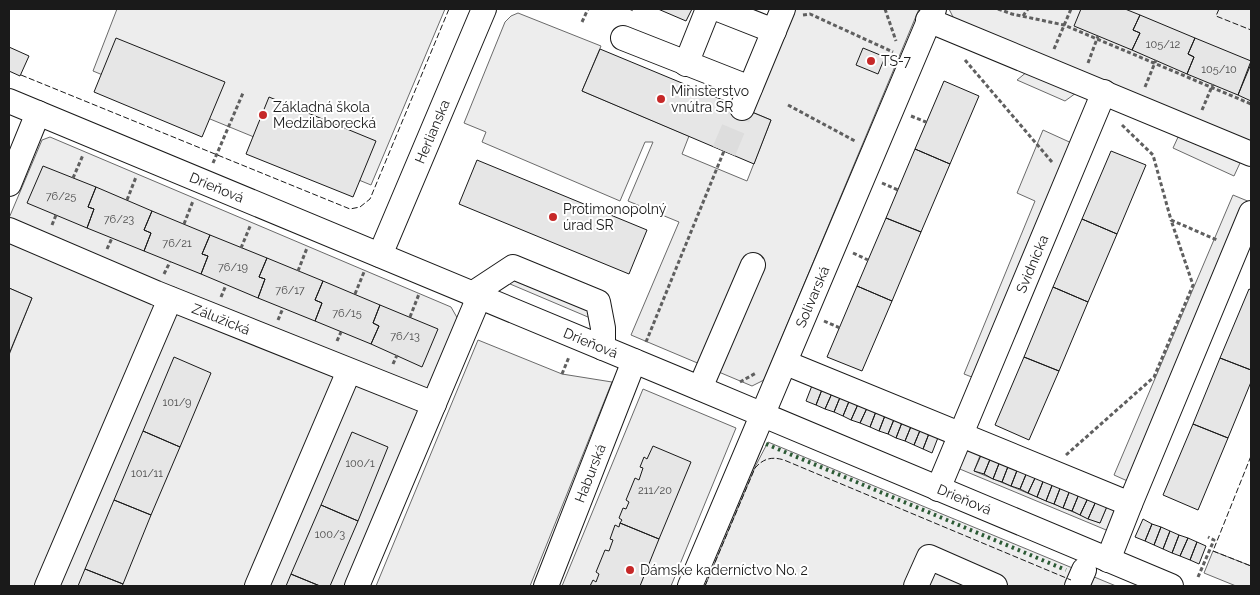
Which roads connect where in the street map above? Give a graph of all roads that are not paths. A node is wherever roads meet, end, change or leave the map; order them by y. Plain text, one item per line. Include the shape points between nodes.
1 (484, 9) edge
2 (708, 9) edge
3 (718, 9) edge
4 (931, 14) edge
5 (779, 19) edge
6 (623, 38) dead end
7 (686, 64) junction
8 (1102, 98) junction
9 (9, 101) edge
10 (38, 113) junction
11 (1251, 154) edge
12 (9, 184) edge
13 (1251, 213) edge
14 (9, 230) edge
15 (373, 262) junction
16 (753, 265) dead end
17 (476, 295) junction
18 (170, 298) junction
19 (603, 348) junction
20 (640, 353) junction
21 (786, 363) junction
22 (349, 371) junction
23 (700, 388) junction
24 (434, 404) junction
25 (764, 415) junction
26 (960, 435) junction
27 (938, 489) junction
28 (1130, 504) junction
29 (1108, 560) junction
30 (47, 586) edge
31 (258, 586) edge
32 (357, 586) edge
33 (546, 586) edge
34 (690, 586) edge
35 (916, 586) edge
36 (995, 586) edge
37 (1171, 586) edge

1 - 15 street, Herlianska
2 - 7 street
3 - 5 street
4 - 8 street via 1080,82
4 - 21 street, Solivarská
5 - 7 street via 746,98
6 - 7 street
8 - 11 street via 1137,106
8 - 26 street, Svidnícka
9 - 10 street, Drieňová
10 - 12 street
10 - 15 street, Drieňová
13 - 28 street
14 - 18 street, Zálužická
15 - 17 street, Drieňová
16 - 23 street
17 - 19 street, Drieňová
17 - 19 street via 513,267 598,302
17 - 24 street
18 - 22 street, Zálužická
18 - 30 street
19 - 20 street, Drieňová
20 - 23 street, Drieňová
20 - 33 street, Haburská
21 - 25 street, Solivarská
21 - 26 street
22 - 24 street, Zálužická
22 - 31 street
23 - 25 street, Drieňová
24 - 32 street
25 - 27 street, Drieňová
25 - 34 street, Solivarská
26 - 27 street, Svidnícka
26 - 28 street
27 - 29 street, Drieňová
28 - 29 street
29 - 37 street, Drieňová
35 - 36 street via 929,557

